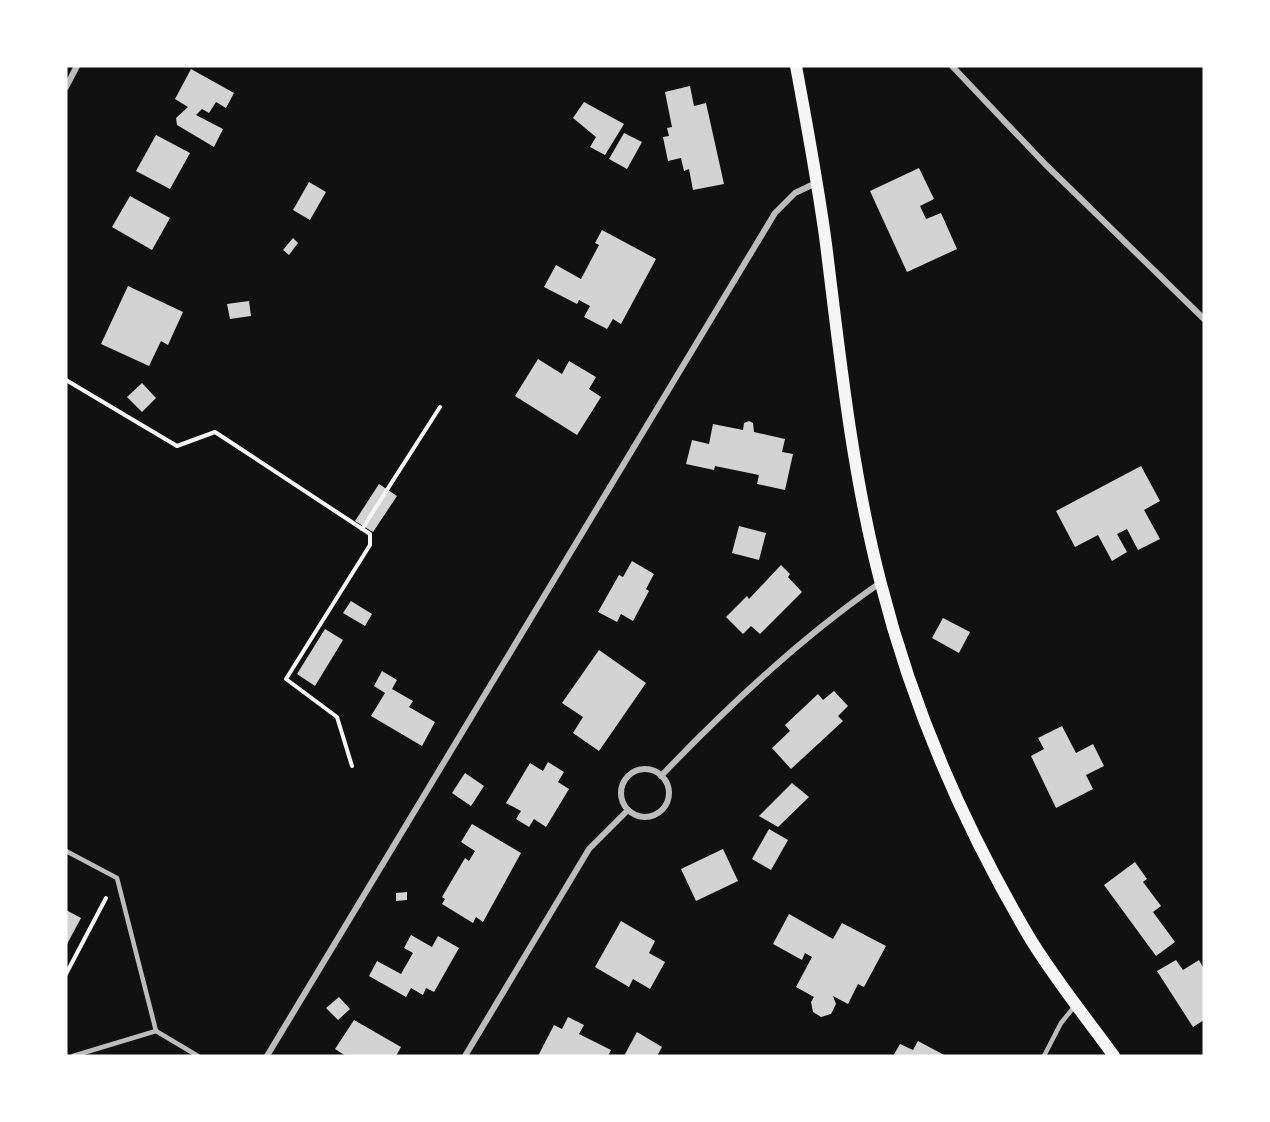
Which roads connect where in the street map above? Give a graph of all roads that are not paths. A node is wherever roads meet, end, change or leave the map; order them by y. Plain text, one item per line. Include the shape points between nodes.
1 (77, 66) edge
2 (796, 66) edge
3 (952, 66) edge
4 (66, 87) edge
5 (816, 183) junction
6 (1204, 319) edge
7 (880, 583) junction
8 (661, 776) junction
9 (628, 810) junction
10 (66, 851) edge
11 (1076, 1005) junction
12 (156, 1031) junction
13 (73, 1056) edge
14 (198, 1056) edge
15 (267, 1056) edge
16 (465, 1056) edge
17 (1044, 1056) edge
18 (1114, 1056) edge

1 - 4 street
2 - 5 main road
3 - 6 street
5 - 7 main road via 855,459
5 - 15 street via 795,193 776,213
7 - 8 street via 730,705
7 - 11 main road via 922,713 954,791 1029,936
8 - 9 street via 646,769 630,774 621,787
8 - 9 street via 668,788 662,810 648,816
9 - 16 street via 589,849
10 - 12 lane via 117,878
11 - 17 lane via 1061,1023
11 - 18 main road
12 - 13 lane
12 - 14 lane

